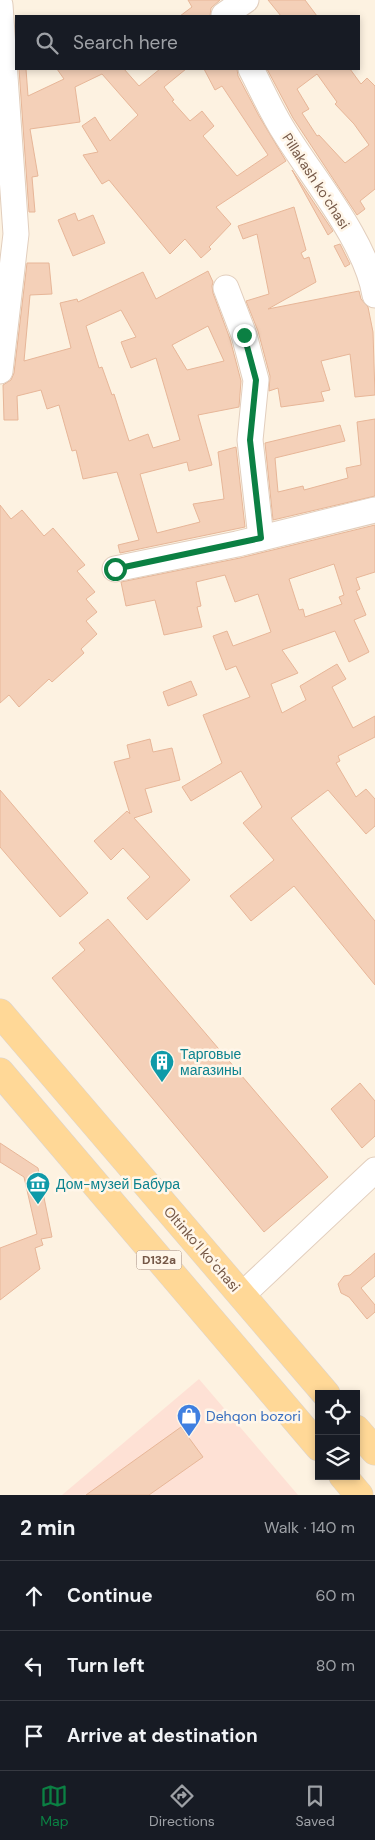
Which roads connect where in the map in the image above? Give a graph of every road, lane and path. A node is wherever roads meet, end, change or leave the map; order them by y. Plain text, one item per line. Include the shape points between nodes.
1 (246, 0) edge
2 (0, 5) edge
3 (221, 10) edge
4 (252, 70) edge
5 (4, 127) edge
6 (226, 288) dead end
7 (375, 295) edge
8 (0, 371) edge
9 (375, 510) edge
10 (261, 538) junction
11 (115, 569) dead end
12 (0, 1013) edge
13 (0, 1072) edge
14 (375, 1170) edge
15 (242, 1295) junction
16 (323, 1390) edge
17 (360, 1433) edge
18 (315, 1442) edge
19 (375, 1450) edge
20 (347, 1480) edge
21 (359, 1495) edge

1 - 3 street
2 - 5 street
4 - 7 street, Pillakash koʻchasi via 284,131 355,239
5 - 8 street via 16,234
6 - 10 street via 244,335 256,380 250,440
9 - 10 street
10 - 11 street
12 - 15 main road, Oltinkoʻl koʻchasi / D132a
13 - 18 main road, D132a
14 - 15 street
15 - 16 main road, Oltinkoʻl koʻchasi / D132a
17 - 19 main road
20 - 21 main road

